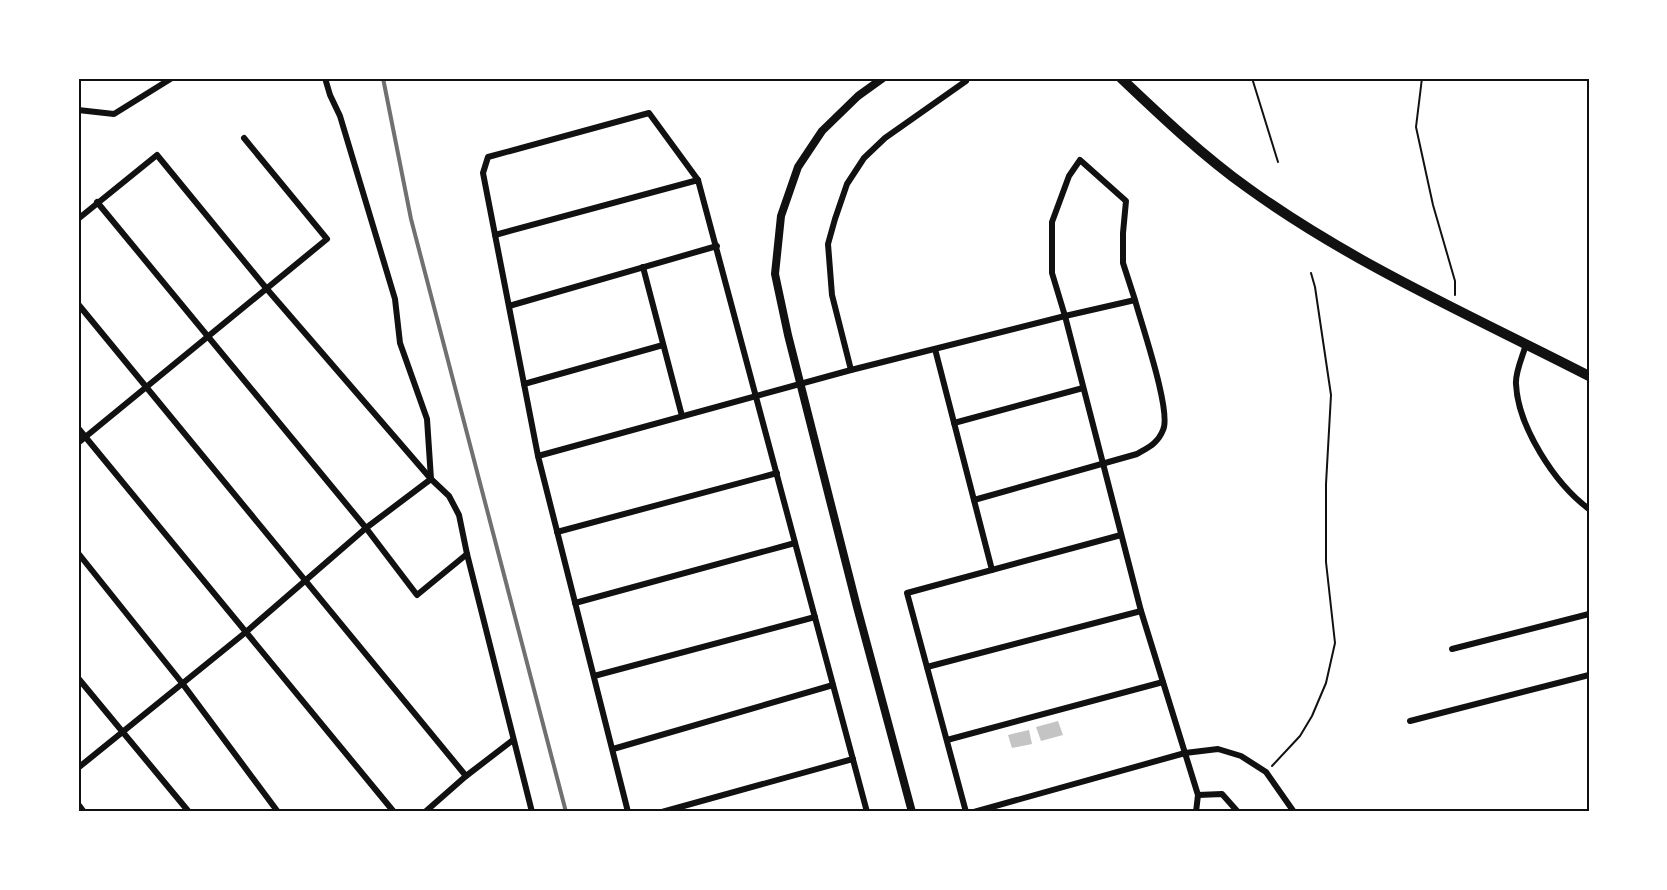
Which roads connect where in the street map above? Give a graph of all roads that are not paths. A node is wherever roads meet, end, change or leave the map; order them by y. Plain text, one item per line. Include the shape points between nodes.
1 (172, 78) edge
2 (325, 78) edge
3 (883, 78) edge
4 (964, 78) edge
5 (1120, 78) edge
6 (78, 110) edge
7 (244, 138) dead end
8 (698, 180) junction
9 (97, 202) junction
10 (78, 219) edge
11 (495, 235) junction
12 (717, 246) junction
13 (643, 267) junction
14 (266, 288) junction
15 (1135, 300) junction
16 (78, 304) edge
17 (509, 306) junction
18 (1065, 316) junction
19 (206, 336) junction
20 (1526, 344) junction
21 (663, 345) junction
22 (935, 349) junction
23 (851, 370) junction
24 (1589, 376) edge
25 (524, 384) junction
26 (801, 384) junction
27 (146, 386) junction
28 (1083, 388) junction
29 (756, 396) junction
30 (682, 417) junction
31 (954, 423) junction
32 (78, 428) edge
33 (85, 437) junction
34 (78, 443) edge
35 (538, 456) junction
36 (1102, 463) junction
37 (777, 473) junction
38 (431, 479) junction
39 (974, 500) junction
40 (1589, 509) edge
41 (366, 528) junction
42 (557, 532) junction
43 (1121, 535) junction
44 (795, 543) junction
45 (78, 553) edge
46 (467, 554) junction
47 (992, 570) junction
48 (306, 579) junction
49 (575, 603) junction
50 (1141, 611) junction
51 (1589, 614) edge
52 (815, 617) junction
53 (246, 632) junction
54 (1452, 649) dead end
55 (927, 667) junction
56 (1589, 675) edge
57 (594, 676) junction
58 (78, 678) edge
59 (1163, 682) junction
60 (182, 683) junction
61 (833, 685) junction
62 (1410, 721) dead end
63 (123, 732) junction
64 (513, 740) junction
65 (947, 740) junction
66 (613, 749) junction
67 (1185, 753) junction
68 (853, 759) junction
69 (78, 768) edge
70 (466, 776) junction
71 (1198, 795) junction
72 (78, 804) edge
73 (84, 812) edge
74 (189, 812) edge
75 (278, 812) edge
76 (394, 812) edge
77 (424, 812) edge
78 (532, 812) edge
79 (628, 812) edge
80 (662, 812) edge
81 (867, 812) edge
82 (912, 812) edge
83 (966, 812) edge
84 (974, 812) edge
85 (1196, 812) edge
86 (1238, 812) edge
87 (1294, 812) edge

1 - 6 street via 114,114
2 - 38 street via 395,299 400,343 428,419
3 - 26 street via 822,131 798,167 781,216 775,274
4 - 23 street via 966,81 885,138 864,158 847,184 828,244 832,295
5 - 20 main road via 1202,152 1306,227
7 - 14 street via 327,239
8 - 11 street
8 - 11 street via 649,113 626,119 488,157 483,173
8 - 12 street
9 - 10 street
9 - 14 street via 157,154
9 - 19 street
11 - 17 street
12 - 13 street
12 - 29 street
13 - 17 street
13 - 21 street
14 - 19 street
14 - 38 street
15 - 18 street
15 - 18 street via 1123,262 1126,201 1080,160 1069,176 1052,222 1052,273
15 - 36 street via 1165,408 1165,428 1155,444 1137,454
16 - 27 street
17 - 25 street
18 - 22 street
18 - 28 street
19 - 27 street
19 - 41 street
20 - 24 main road
20 - 40 street via 1515,382 1519,405 1555,476
21 - 25 street
21 - 30 street
22 - 23 street
22 - 31 street
23 - 26 street
25 - 35 street
26 - 29 street
26 - 82 street
27 - 33 street
27 - 48 street
28 - 31 street
28 - 36 street
29 - 30 street
29 - 37 street
30 - 35 street
31 - 39 street
32 - 33 street
33 - 34 street
33 - 53 street
35 - 42 street
36 - 39 street
36 - 43 street
37 - 42 street
37 - 44 street
38 - 41 street
38 - 46 street via 449,496 459,515
39 - 47 street
41 - 46 street via 417,595
41 - 48 street
42 - 49 street
43 - 47 street
43 - 50 street
44 - 49 street
44 - 52 street
45 - 60 street
46 - 64 street
47 - 55 street via 907,592
48 - 53 street
48 - 70 street
49 - 57 street
50 - 55 street
50 - 59 street
51 - 54 street
52 - 57 street
52 - 61 street
53 - 60 street
53 - 76 street
55 - 65 street
56 - 62 street
57 - 66 street
58 - 63 street
59 - 65 street
59 - 67 street
60 - 63 street
60 - 75 street
61 - 66 street
61 - 68 street
63 - 69 street
63 - 74 street
64 - 70 street
64 - 78 street
65 - 83 street
66 - 79 street
67 - 71 street
67 - 84 street
67 - 87 street via 1218,749 1241,756 1266,772
68 - 80 street
68 - 81 street
70 - 77 street
71 - 85 street
71 - 86 street via 1222,794
72 - 73 street

